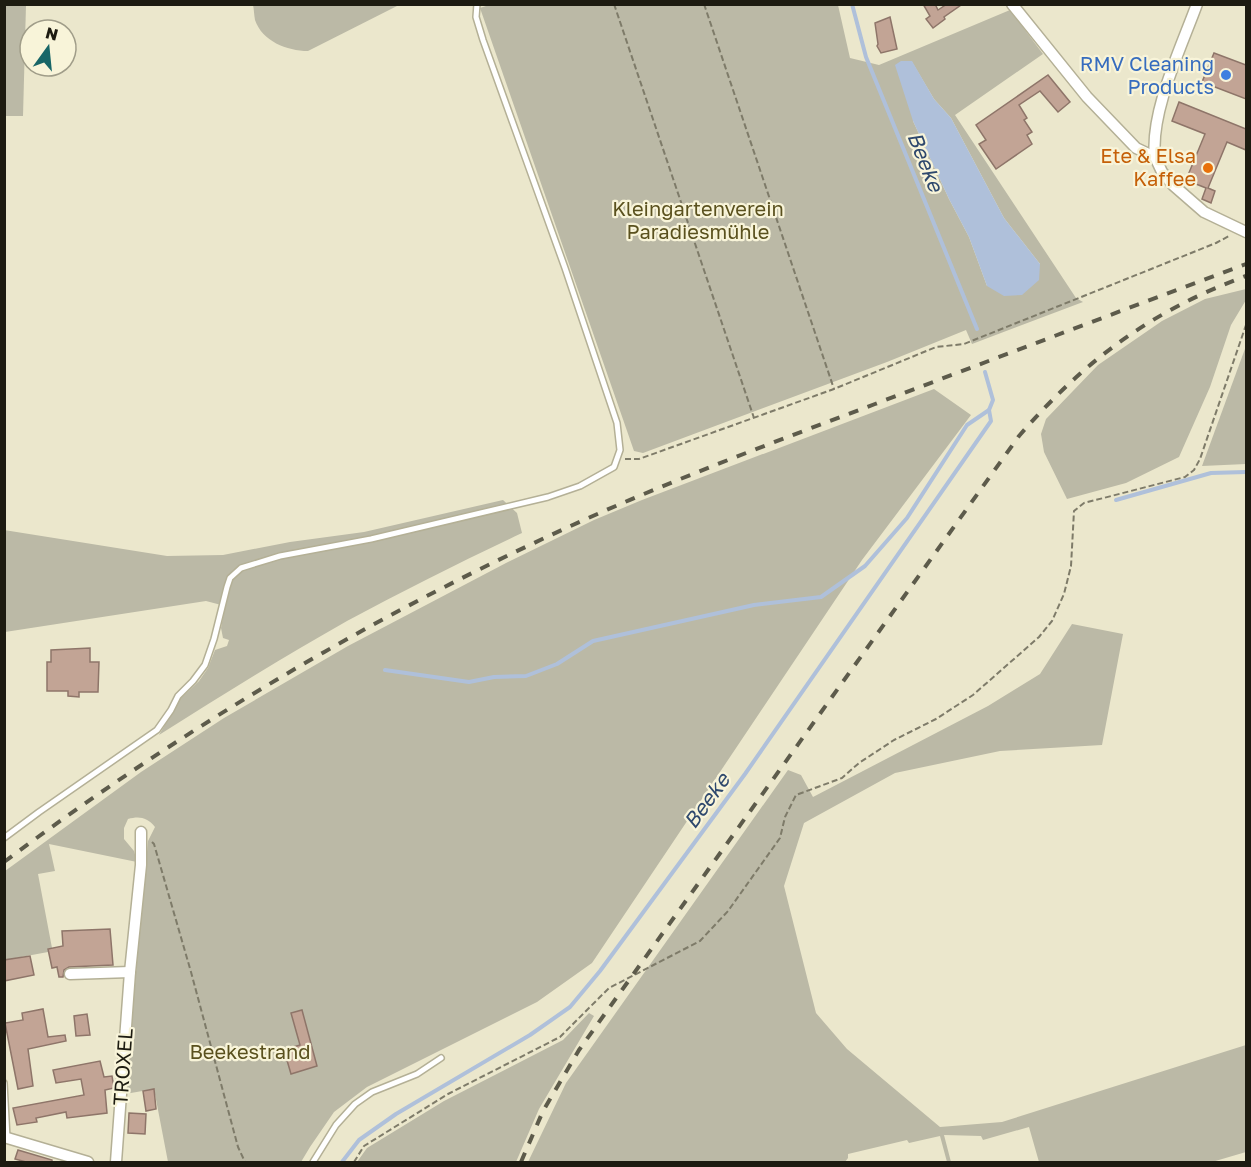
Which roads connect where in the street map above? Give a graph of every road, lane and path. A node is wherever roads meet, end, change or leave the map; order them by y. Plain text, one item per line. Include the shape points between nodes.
1 (477, 4) edge
2 (614, 4) edge
3 (704, 4) edge
4 (1012, 4) edge
5 (1197, 4) edge
6 (1155, 157) junction
7 (1242, 230) edge
8 (1246, 325) edge
9 (834, 389) junction
10 (754, 418) junction
11 (618, 458) junction
12 (141, 832) joint
13 (4, 838) edge
14 (130, 972) junction
15 (70, 974) dead end
16 (441, 1058) dead end
17 (4, 1083) edge
18 (6, 1137) edge
19 (69, 1160) edge
20 (88, 1162) edge
21 (116, 1162) edge
22 (245, 1162) edge
23 (312, 1162) edge
24 (354, 1162) edge

1 - 11 lane via 476,17 483,40 617,423
2 - 10 path
3 - 9 path
4 - 6 street via 1087,97 1136,148
5 - 6 street via 1160,110
6 - 7 street via 1162,172 1204,212
7 - 9 path via 964,344 936,348
8 - 24 path via 1194,470 1185,477 1084,503 1074,511 1071,566 1064,594 1052,621 1039,637 973,695 894,740 842,778 796,795 780,838 728,912 700,941 609,988 560,1037 448,1094 364,1146
9 - 10 path
10 - 11 path via 639,459
11 - 13 lane via 604,474 548,497 241,568 226,587 205,665 178,696 157,730
12 - 14 street, TROXEL
12 - 22 path via 154,844
14 - 15 street
14 - 21 street, TROXEL
16 - 23 lane via 355,1104
17 - 18 lane
18 - 19 street
19 - 20 street

